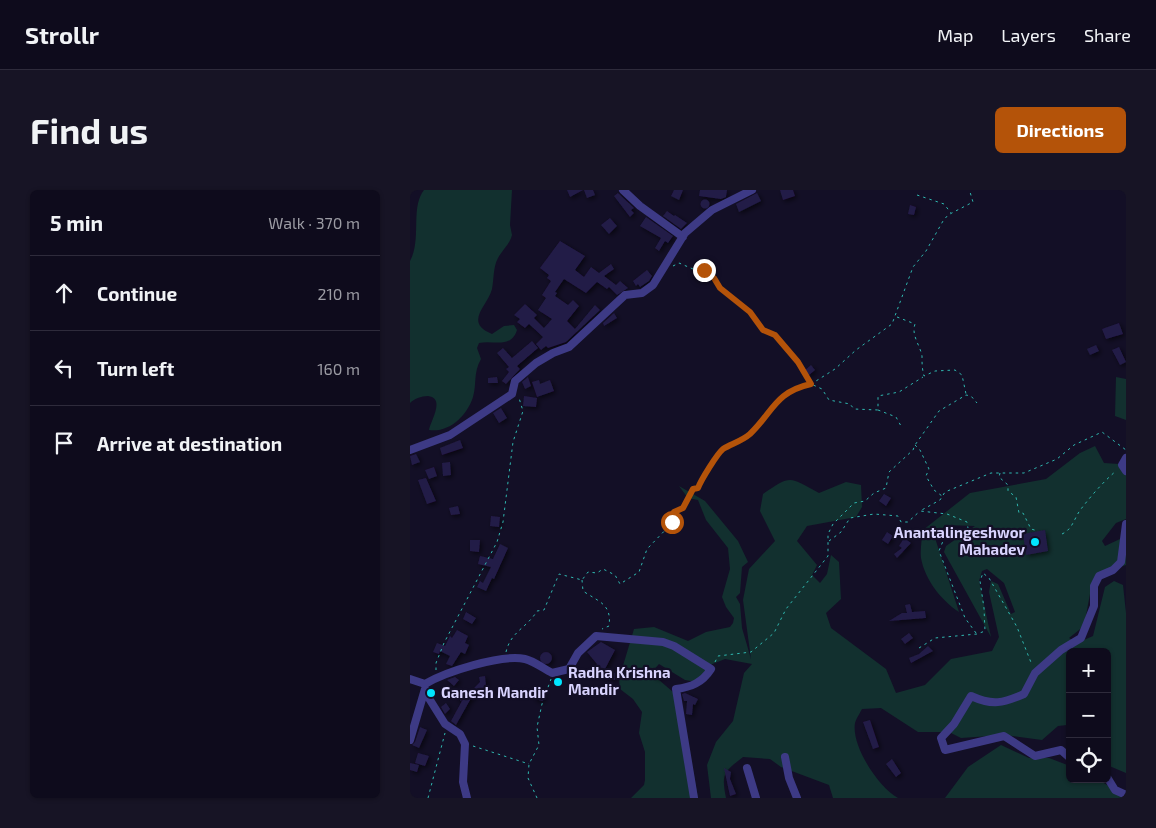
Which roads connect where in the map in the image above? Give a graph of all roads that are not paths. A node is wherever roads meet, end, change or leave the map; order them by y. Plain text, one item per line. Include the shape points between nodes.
1 (623, 190) edge
2 (752, 190) edge
3 (683, 237) junction
4 (410, 450) edge
5 (1126, 458) edge
6 (1124, 468) edge
7 (1126, 524) edge
8 (410, 679) edge
9 (425, 688) junction
10 (410, 740) edge
11 (1066, 754) edge
12 (785, 757) dead end
13 (747, 768) dead end
14 (1110, 783) edge
15 (1126, 795) edge
16 (467, 798) edge
17 (694, 798) edge
18 (756, 798) edge
19 (797, 798) edge

1 - 3 street
2 - 3 street via 712,210
3 - 4 street via 654,285 642,292 625,295 569,347 553,353 522,374 515,381 515,390 450,435
5 - 6 street
7 - 11 street via 1121,562 1099,576 1094,586 1094,606 1081,638 1034,673 1024,694 1002,703 981,701 971,696 941,738 945,750 1004,736 1035,756 1061,750
8 - 9 street
9 - 10 street
9 - 16 street via 448,725 460,734 465,744 463,782
9 - 17 street via 436,678 491,661 525,659 552,674 569,669 578,653 596,636 663,642 674,646 711,669 705,678 690,687 676,689
12 - 19 street
13 - 18 street
14 - 15 street via 1114,790

